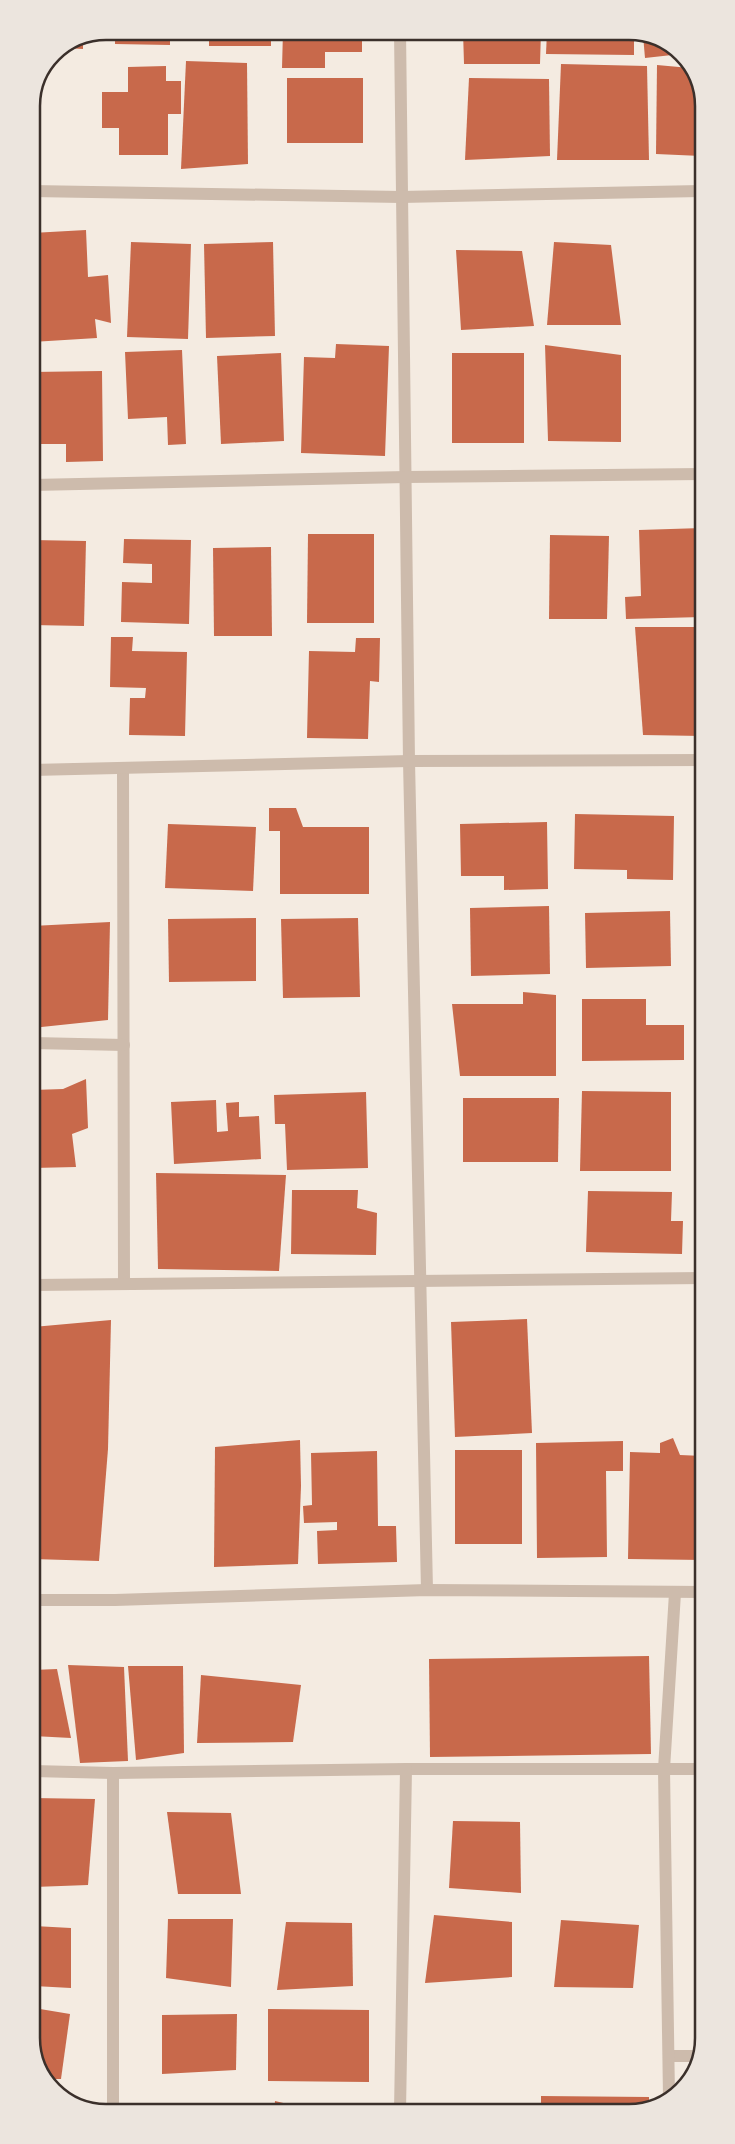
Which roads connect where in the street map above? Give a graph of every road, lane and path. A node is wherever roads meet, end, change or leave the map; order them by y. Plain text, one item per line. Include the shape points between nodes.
1 (400, 40) edge
2 (40, 191) edge
3 (695, 191) edge
4 (401, 196) junction
5 (695, 474) edge
6 (406, 477) junction
7 (40, 484) edge
8 (695, 760) edge
9 (409, 761) junction
10 (122, 769) junction
11 (40, 770) edge
12 (40, 1043) edge
13 (124, 1044) junction
14 (695, 1278) edge
15 (419, 1282) junction
16 (124, 1284) junction
17 (40, 1285) edge
18 (427, 1590) junction
19 (695, 1592) edge
20 (675, 1593) junction
21 (40, 1600) edge
22 (406, 1769) junction
23 (695, 1769) edge
24 (664, 1770) junction
25 (40, 1771) edge
26 (113, 1773) junction
27 (669, 2056) junction
28 (693, 2056) edge
29 (669, 2091) edge
30 (113, 2104) edge
31 (400, 2104) edge

1 - 4 street
2 - 4 street
3 - 4 street
4 - 6 street
5 - 6 street
6 - 7 street
6 - 9 street
8 - 9 street
9 - 10 street
9 - 15 street
10 - 11 street
10 - 13 street
12 - 13 street
13 - 16 street
14 - 15 street
15 - 16 street
15 - 18 street
16 - 17 street
18 - 20 street
18 - 21 street
19 - 20 street
20 - 24 street
22 - 24 street
22 - 26 street
22 - 31 street
23 - 24 street
24 - 27 street
25 - 26 street
26 - 30 street
27 - 28 street
27 - 29 street

